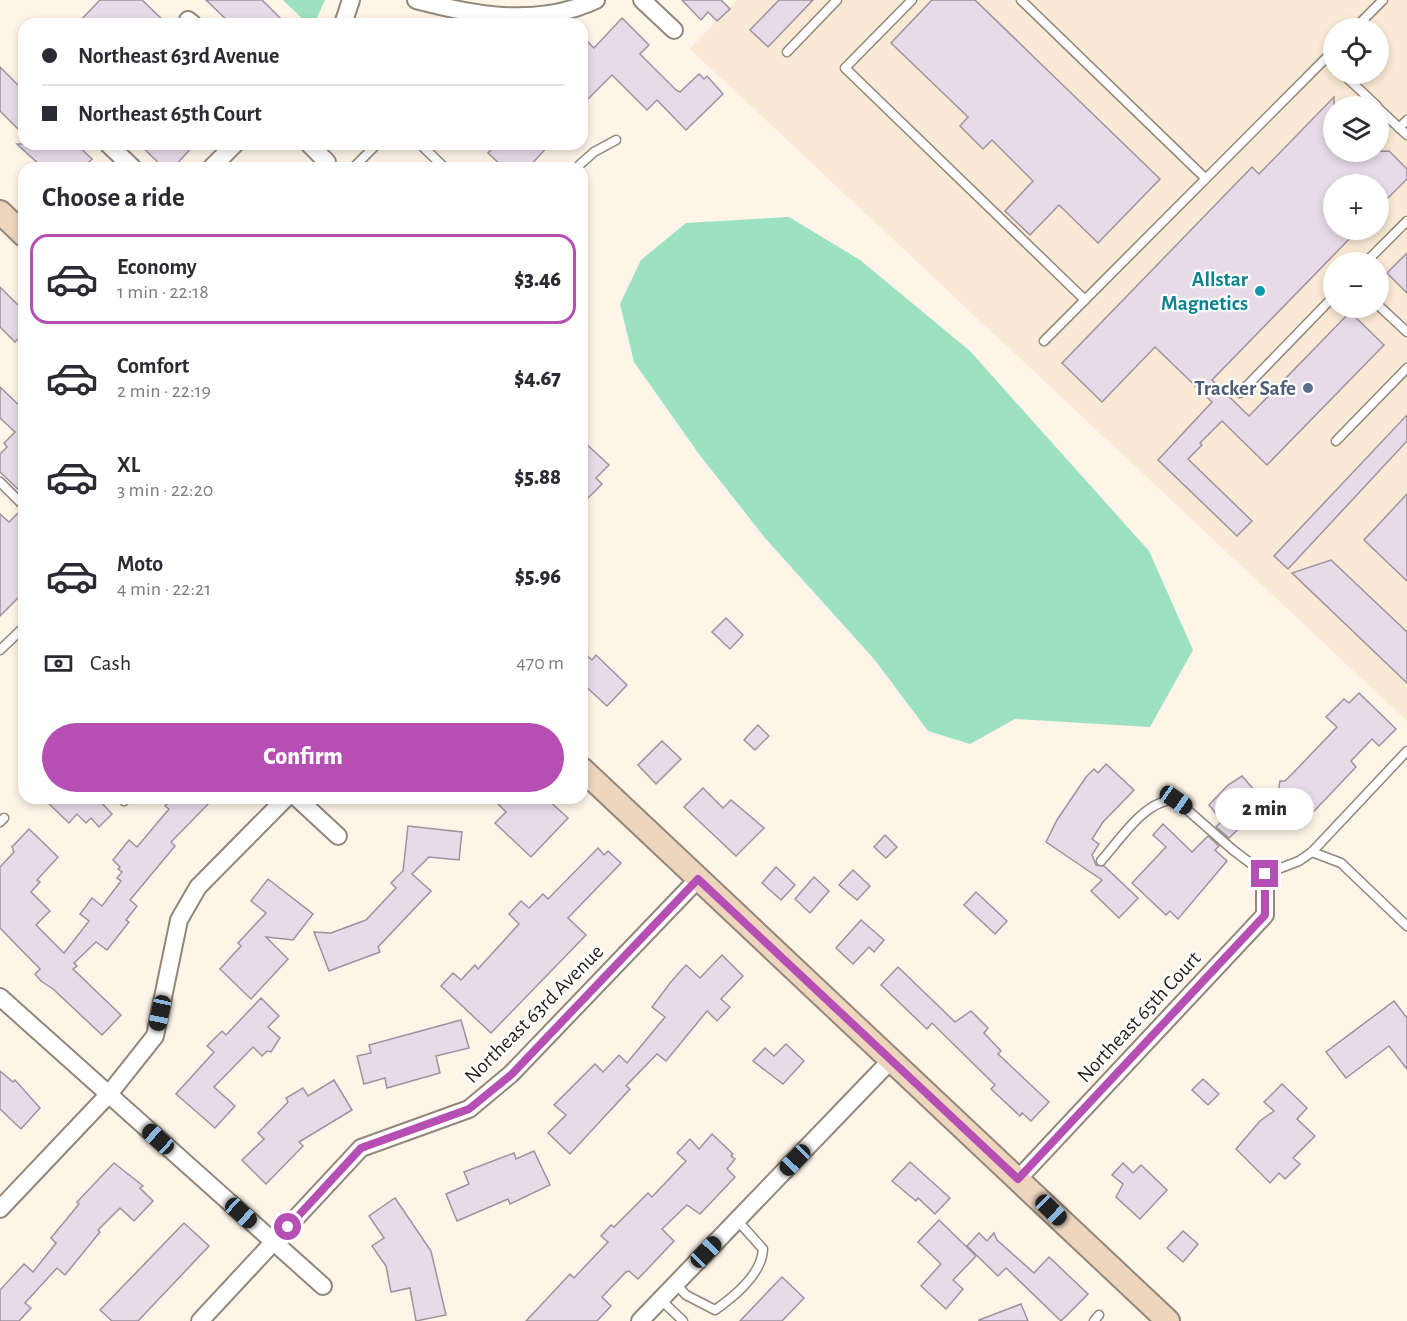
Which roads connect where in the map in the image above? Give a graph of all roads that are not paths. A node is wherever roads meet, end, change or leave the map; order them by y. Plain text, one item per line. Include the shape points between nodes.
1 (351, 0) edge
2 (416, 0) edge
3 (596, 0) edge
4 (642, 0) edge
5 (837, 0) edge
6 (912, 0) edge
7 (1021, 0) edge
8 (1383, 0) edge
9 (345, 18) edge
10 (510, 18) edge
11 (540, 18) edge
12 (1365, 18) edge
13 (674, 30) dead end
14 (787, 52) dead end
15 (1323, 60) edge
16 (1354, 84) edge
17 (1366, 96) edge
18 (1389, 118) edge
19 (1407, 120) edge
20 (1400, 128) junction
21 (1407, 135) edge
22 (616, 140) dead end
23 (114, 150) edge
24 (229, 150) edge
25 (315, 150) edge
26 (371, 150) edge
27 (426, 150) edge
28 (127, 162) edge
29 (218, 162) edge
30 (327, 162) dead end
31 (359, 162) edge
32 (439, 162) edge
33 (583, 162) edge
34 (1205, 178) junction
35 (0, 212) edge
36 (1407, 221) edge
37 (18, 229) edge
38 (1376, 252) edge
39 (1085, 300) junction
40 (1323, 307) edge
41 (1389, 315) edge
42 (1407, 332) edge
43 (1044, 341) dead end
44 (1407, 368) edge
45 (1240, 393) dead end
46 (1336, 441) dead end
47 (0, 482) edge
48 (18, 500) edge
49 (18, 633) edge
50 (0, 650) edge
51 (1407, 751) edge
52 (588, 776) edge
53 (280, 804) edge
54 (303, 804) edge
55 (338, 836) dead end
56 (1312, 852) junction
57 (1101, 861) dead end
58 (1265, 874) junction
59 (698, 879) junction
60 (1407, 926) edge
61 (0, 998) edge
62 (892, 1059) junction
63 (109, 1094) junction
64 (1018, 1179) junction
65 (0, 1209) edge
66 (737, 1220) junction
67 (274, 1243) junction
68 (676, 1284) junction
69 (323, 1286) dead end
70 (661, 1300) junction
71 (200, 1321) edge
72 (640, 1321) edge
73 (683, 1321) edge
74 (1168, 1321) edge

1 - 9 street
2 - 10 street
3 - 11 street
4 - 13 street
5 - 14 lane
6 - 39 lane via 845,68
7 - 34 lane
8 - 12 lane
15 - 34 lane
16 - 17 lane
18 - 20 lane
19 - 20 lane
20 - 21 lane
22 - 33 lane
23 - 28 street
24 - 29 street
25 - 30 street
26 - 31 lane
27 - 32 lane
34 - 39 lane
35 - 37 street
36 - 38 lane
39 - 43 lane
40 - 45 lane
41 - 42 lane
44 - 46 lane
47 - 48 lane
49 - 50 lane
51 - 56 lane
52 - 59 street
53 - 63 street via 198,887 179,920 155,1036
54 - 55 street
56 - 58 lane
56 - 60 lane via 1341,863
57 - 58 lane via 1144,813 1164,799 1176,800
58 - 64 street, Northeast 65th Court via 1265,915
59 - 62 street
59 - 67 street, Northeast 63rd Avenue via 512,1074 469,1109 361,1148
61 - 63 street
62 - 64 street
62 - 66 street
63 - 65 street
63 - 67 street
64 - 74 street
66 - 68 street
66 - 68 lane via 763,1249 762,1262 728,1301 715,1310 686,1295
67 - 69 street
67 - 71 street, Northeast 63rd Avenue
68 - 70 street
70 - 72 street
70 - 73 lane

